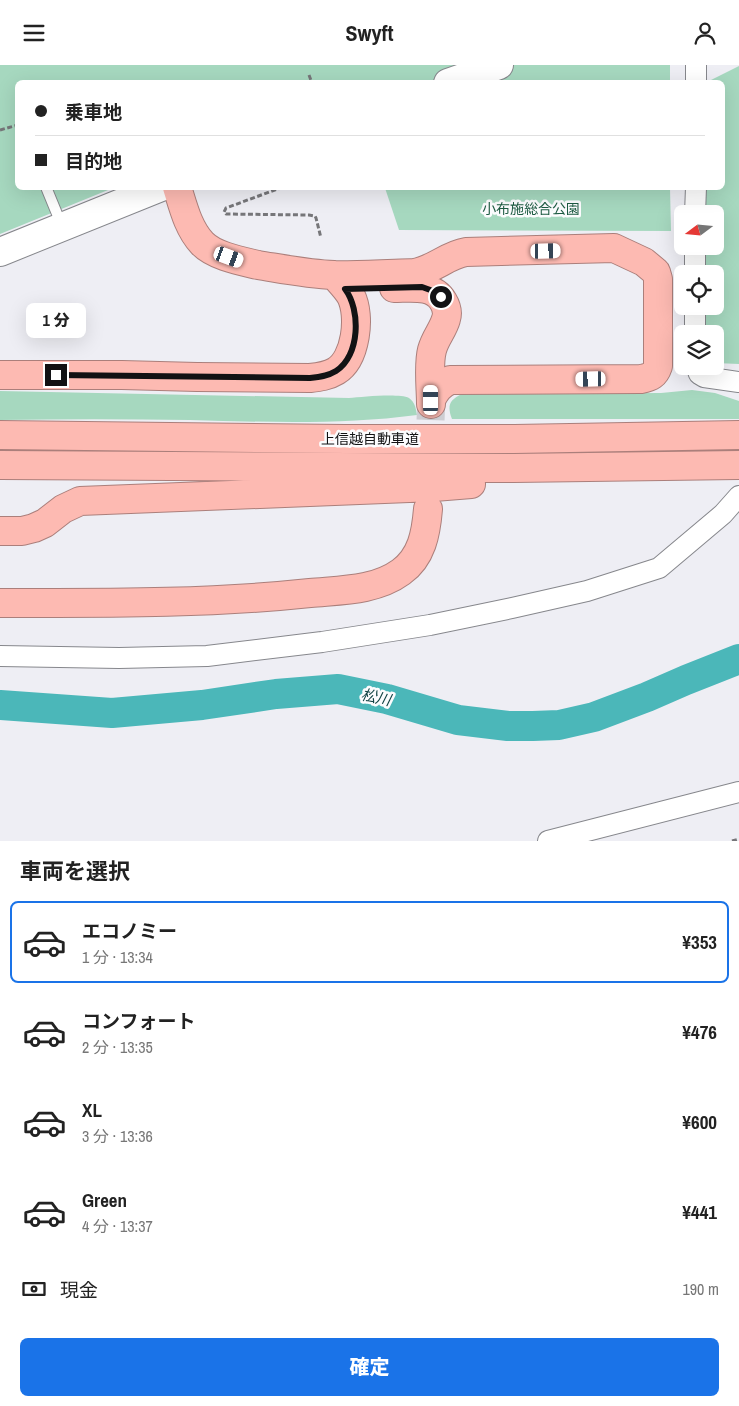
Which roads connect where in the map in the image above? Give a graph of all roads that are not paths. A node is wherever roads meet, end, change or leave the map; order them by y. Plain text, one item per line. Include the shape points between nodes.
1 (499, 65) edge
2 (696, 65) edge
3 (456, 80) edge
4 (696, 80) edge
5 (47, 190) edge
6 (156, 190) edge
7 (164, 190) edge
8 (178, 190) edge
9 (696, 190) edge
10 (696, 205) edge
11 (63, 227) junction
12 (0, 252) edge
13 (336, 284) junction
14 (0, 375) edge
15 (701, 375) edge
16 (739, 382) edge
17 (0, 435) edge
18 (739, 435) edge
19 (0, 465) edge
20 (736, 465) edge
21 (682, 466) junction
22 (739, 496) edge
23 (428, 509) dead end
24 (0, 531) edge
25 (0, 603) edge
26 (1, 655) edge
27 (739, 792) edge
28 (548, 841) edge

1 - 3 main road
2 - 4 street
5 - 11 lane
6 - 11 main road
7 - 13 highway via 180,232 200,259 236,275 296,286
8 - 13 highway via 193,231 203,244 217,253
9 - 10 street
11 - 12 main road
13 - 13 highway via 422,287 441,297 447,316 431,353 431,404 435,391 450,381 641,379 656,373 658,366 656,272 644,261 614,248 466,253 449,257 424,271
13 - 14 highway via 342,324 337,348 332,356 313,364 196,364 122,375
15 - 16 street
17 - 18 highway, 上信越自動車道 via 345,439
19 - 21 highway, 上信越自動車道
20 - 21 highway, 上信越自動車道
21 - 24 highway via 434,487 80,501 34,528
22 - 26 street via 723,514 659,568 587,591 512,608 322,642 207,656
23 - 25 highway via 426,532 412,563 372,586 192,601
27 - 28 street

